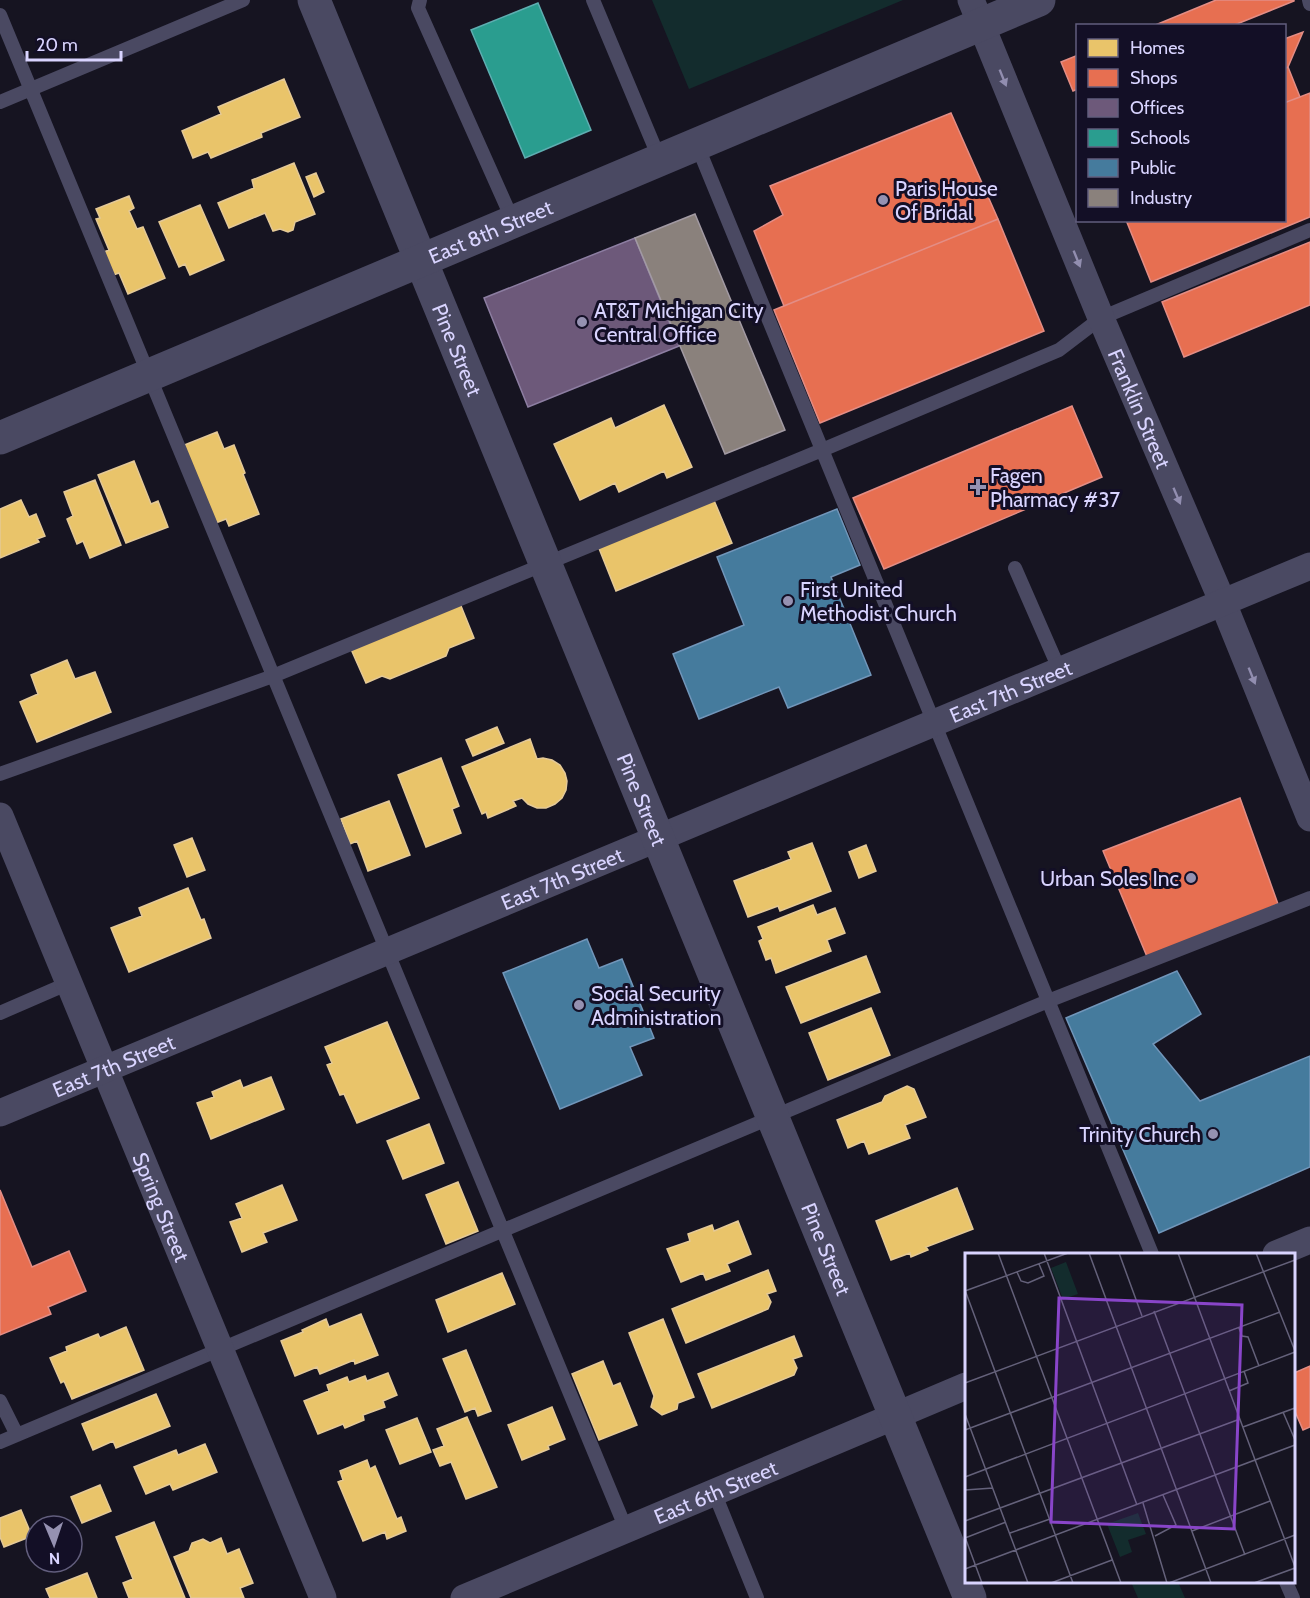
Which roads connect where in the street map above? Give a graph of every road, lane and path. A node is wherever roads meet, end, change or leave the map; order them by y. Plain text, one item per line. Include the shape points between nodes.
1 (243, 0) edge
2 (314, 0) edge
3 (420, 0) edge
4 (593, 0) edge
5 (1039, 0) edge
6 (976, 12) edge
7 (0, 15) edge
8 (31, 90) junction
9 (0, 102) edge
10 (697, 145) junction
11 (660, 160) junction
12 (513, 221) junction
13 (1310, 231) edge
14 (421, 261) junction
15 (1101, 318) junction
16 (148, 376) junction
17 (0, 438) edge
18 (822, 450) junction
19 (545, 564) junction
20 (1310, 566) edge
21 (1016, 568) dead end
22 (1223, 603) junction
23 (1060, 670) junction
24 (273, 676) junction
25 (934, 723) junction
26 (0, 774) edge
27 (0, 816) edge
28 (1310, 818) edge
29 (658, 838) junction
30 (1310, 898) edge
31 (388, 951) junction
32 (69, 983) junction
33 (1048, 1001) junction
34 (0, 1013) edge
35 (105, 1069) junction
36 (0, 1113) edge
37 (773, 1117) junction
38 (503, 1232) junction
39 (1310, 1240) edge
40 (1152, 1253) edge
41 (1278, 1253) edge
42 (221, 1350) junction
43 (965, 1386) edge
44 (0, 1401) edge
45 (896, 1416) junction
46 (17, 1435) junction
47 (0, 1442) edge
48 (714, 1492) junction
49 (626, 1529) junction
50 (1287, 1583) edge
51 (323, 1598) edge
52 (464, 1598) edge
53 (757, 1598) edge
54 (970, 1598) edge
55 (1293, 1598) edge

1 - 8 lane
2 - 14 street, Pine Street
3 - 12 lane via 418,8
4 - 11 lane
5 - 6 street, East 8th Street
6 - 10 street, East 8th Street
6 -> 15 street, Franklin Street
7 - 8 lane
8 - 9 lane
8 - 16 lane
10 - 11 street, East 8th Street
10 - 18 lane
11 - 12 street, East 8th Street
12 - 14 street, East 8th Street
13 - 15 lane
14 - 16 street, East 8th Street
14 - 19 street, Pine Street
15 - 18 lane via 1059,350
15 -> 22 street, Franklin Street
16 - 17 street, East 8th Street
16 - 24 lane
18 - 19 lane
18 - 25 lane
19 - 24 lane
19 - 29 street, Pine Street
20 - 22 street, East 7th Street
21 - 23 lane
22 - 23 street, East 7th Street
22 -> 28 street, Franklin Street
23 - 25 street, East 7th Street
24 - 26 lane
24 - 31 lane
25 - 29 street, East 7th Street
25 - 33 lane
27 - 32 street, Spring Street
29 - 31 street, East 7th Street
29 - 37 street, Pine Street
30 - 33 lane
31 - 35 street, East 7th Street
31 - 38 lane
32 - 34 lane
32 - 35 street, Spring Street
33 - 37 lane
33 - 40 lane
35 - 36 street, East 7th Street
35 - 42 street, Spring Street
37 - 38 lane
37 - 45 street, Pine Street
38 - 42 lane
38 - 49 lane
39 - 41 street
42 - 46 lane
42 - 51 street, Spring Street
43 - 45 street, East 6th Street
44 - 46 lane
45 - 48 street, East 6th Street
45 - 54 street, Pine Street
46 - 47 lane
48 - 49 street, East 6th Street
48 - 53 lane
49 - 52 street, East 6th Street
50 - 55 lane

